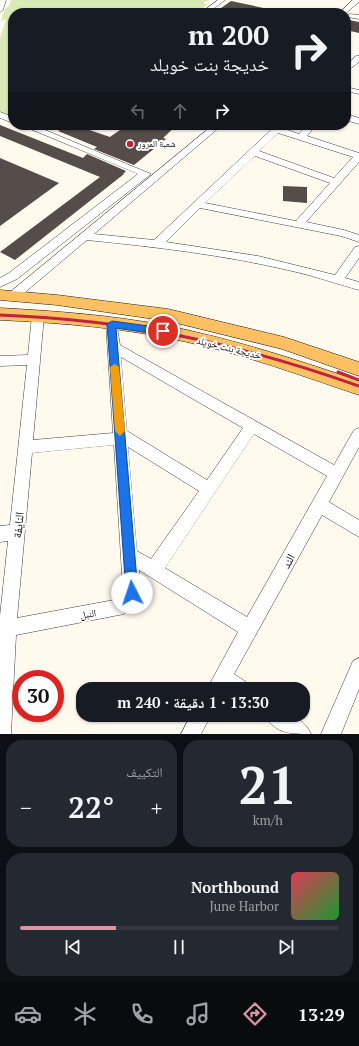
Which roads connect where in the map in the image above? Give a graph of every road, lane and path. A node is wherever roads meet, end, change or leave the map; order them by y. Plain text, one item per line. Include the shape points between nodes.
1 (3, 0) edge
2 (222, 0) edge
3 (357, 0) edge
4 (211, 8) edge
5 (348, 8) edge
6 (359, 8) edge
7 (0, 10) edge
8 (351, 15) edge
9 (359, 58) edge
10 (351, 65) edge
11 (37, 130) edge
12 (45, 130) edge
13 (199, 130) edge
14 (212, 130) edge
15 (276, 130) edge
16 (280, 130) edge
17 (307, 130) edge
18 (42, 132) junction
19 (301, 137) junction
20 (252, 152) junction
21 (359, 156) edge
22 (146, 174) junction
23 (336, 182) junction
24 (198, 205) junction
25 (299, 224) junction
26 (84, 236) junction
27 (359, 239) edge
28 (157, 244) junction
29 (359, 250) edge
30 (338, 279) junction
31 (0, 283) edge
32 (359, 286) edge
33 (7, 295) edge
34 (0, 314) edge
35 (38, 316) junction
36 (112, 324) junction
37 (113, 347) junction
38 (34, 360) junction
39 (0, 361) edge
40 (359, 369) edge
41 (359, 388) edge
42 (251, 427) junction
43 (359, 434) edge
44 (120, 436) junction
45 (26, 447) junction
46 (337, 474) junction
47 (209, 489) junction
48 (319, 505) junction
49 (359, 529) edge
50 (17, 532) junction
51 (0, 534) edge
52 (130, 555) junction
53 (154, 570) junction
54 (8, 628) junction
55 (250, 629) junction
56 (359, 667) edge
57 (220, 682) edge
58 (198, 722) edge
59 (285, 722) edge
60 (1, 734) edge
61 (191, 734) edge
62 (301, 734) edge
63 (331, 734) edge

1 - 7 street
2 - 4 street
3 - 5 street
6 - 8 street
9 - 10 street
11 - 18 street
12 - 18 street
13 - 22 street
14 - 26 street
15 - 20 street
16 - 19 street
17 - 19 street
18 - 22 street
19 - 21 street
20 - 23 street
20 - 24 street
21 - 23 street
22 - 31 street via 13,276
23 - 25 street
24 - 25 street
24 - 28 street
25 - 27 street via 344,233
26 - 28 street
26 - 33 street
28 - 30 street via 324,274
29 - 30 street
30 - 32 street
33 - 40 main road, خديجة بنت خويلد via 168,315 284,343
34 - 35 main road, خديجة بنت خويلد
35 - 36 main road, خديجة بنت خويلد
35 - 38 street, النايفة
36 - 37 street, النبل
36 - 41 main road, خديجة بنت خويلد via 163,331 284,362
37 - 42 street
37 - 44 street, النبل
38 - 39 street
38 - 45 street, النايفة
42 - 46 street
42 - 47 street
43 - 46 street, الند
44 - 45 street
44 - 47 street
44 - 52 street, النبل
45 - 50 street, النايفة
46 - 48 street, الند
47 - 53 street
48 - 49 street
48 - 55 street, الند
50 - 51 street
50 - 54 street, النايفة
52 - 53 street
52 - 54 street, النبل via 132,593 118,608
53 - 55 street
54 - 60 street, النايفة
55 - 57 street, الند
56 - 63 street
58 - 61 street
59 - 62 street

